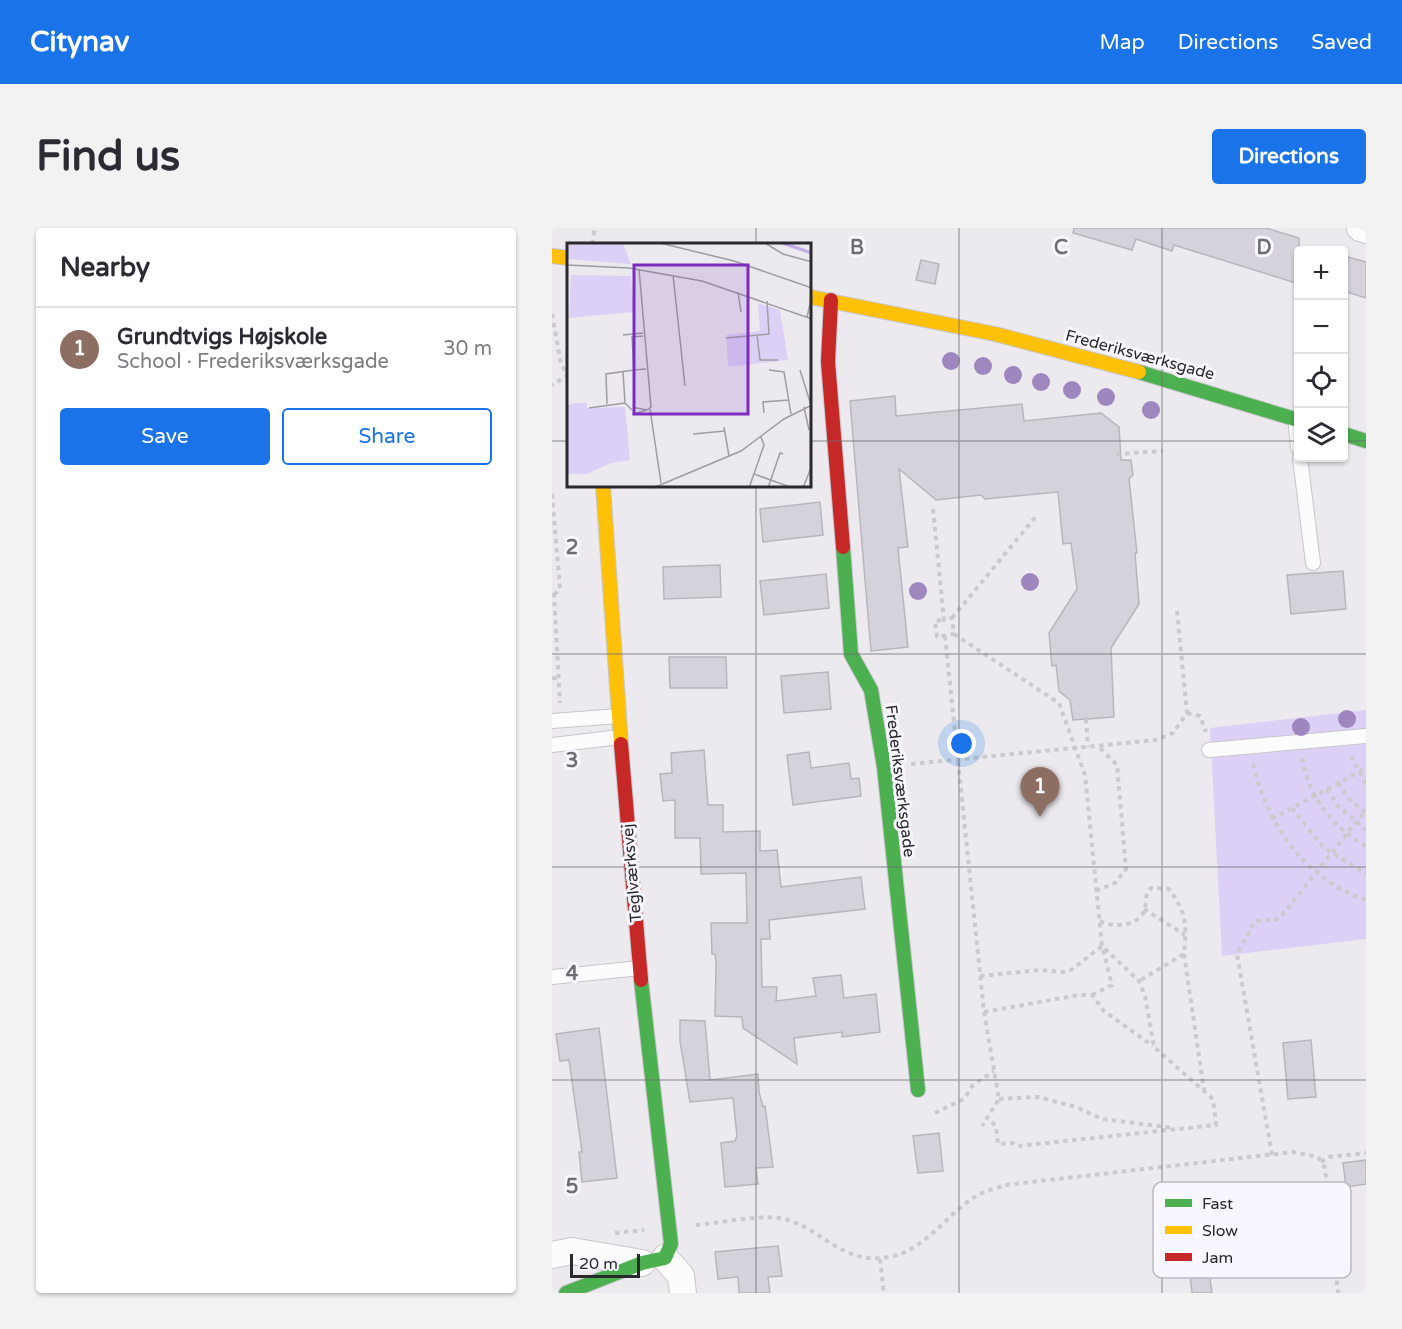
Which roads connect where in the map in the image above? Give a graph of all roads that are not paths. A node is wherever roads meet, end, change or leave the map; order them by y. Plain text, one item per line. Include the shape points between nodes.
1 (1360, 228) edge
2 (1366, 230) edge
3 (552, 256) edge
4 (567, 258) edge
5 (812, 297) edge
6 (831, 300) junction
7 (1294, 418) edge
8 (1348, 435) edge
9 (1366, 441) edge
10 (1300, 462) edge
11 (603, 488) edge
12 (1312, 562) dead end
13 (619, 716) junction
14 (552, 721) edge
15 (620, 736) junction
16 (1366, 736) edge
17 (552, 745) edge
18 (1209, 750) road end
19 (640, 968) junction
20 (552, 977) edge
21 (918, 1090) dead end
22 (552, 1255) edge
23 (653, 1260) junction
24 (566, 1293) edge
25 (683, 1293) edge

1 - 2 street
3 - 4 street
5 - 6 street, Frederiksværksgade
6 - 7 street, Frederiksværksgade via 1039,345
6 - 21 street, Frederiksværksgade via 828,362 851,654 871,690 884,767
8 - 9 street
10 - 12 lane
11 - 13 street, Teglværksvej
13 - 14 lane
13 - 15 street, Teglværksvej
15 - 17 lane
15 - 19 street, Teglværksvej
16 - 18 lane
19 - 20 lane
19 - 23 street, Teglværksvej via 671,1244
22 - 23 street via 572,1251
23 - 24 street
23 - 25 street via 681,1276

